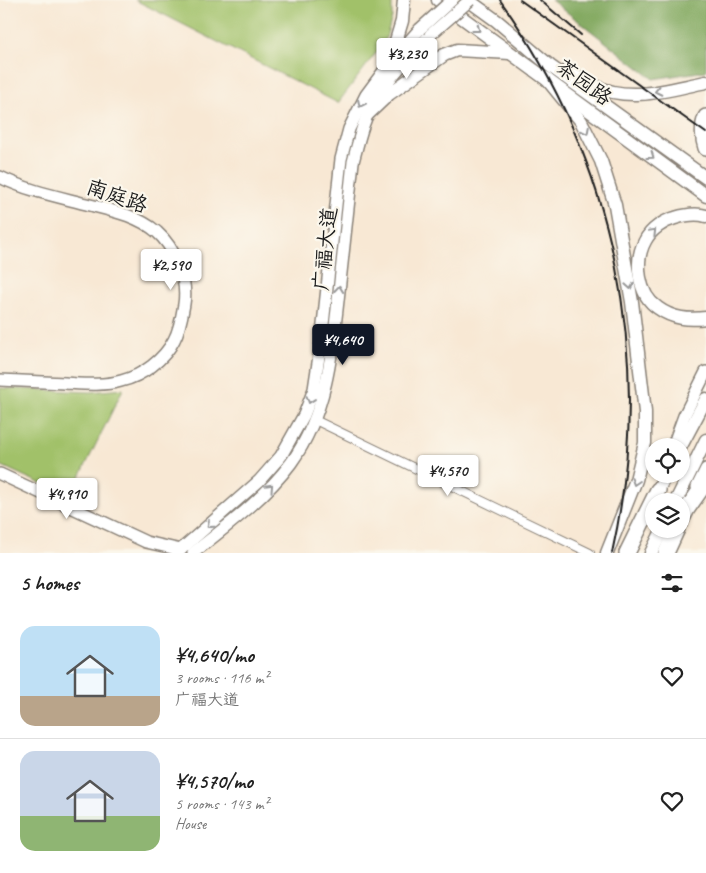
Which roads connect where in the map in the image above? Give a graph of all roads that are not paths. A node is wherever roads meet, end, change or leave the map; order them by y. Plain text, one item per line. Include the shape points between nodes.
1 (404, 0) edge
2 (438, 0) edge
3 (452, 0) edge
4 (469, 0) edge
5 (497, 21) junction
6 (510, 53) junction
7 (389, 64) junction
8 (546, 78) junction
9 (706, 82) edge
10 (368, 114) junction
11 (706, 117) edge
12 (706, 148) edge
13 (0, 177) edge
14 (706, 178) edge
15 (706, 196) edge
16 (706, 216) edge
17 (706, 318) edge
18 (706, 372) edge
19 (0, 380) edge
20 (706, 399) edge
21 (315, 420) junction
22 (676, 438) edge
23 (685, 438) edge
24 (706, 440) edge
25 (706, 469) edge
26 (0, 474) edge
27 (706, 482) edge
28 (661, 483) edge
29 (658, 490) joint
30 (687, 493) edge
31 (690, 495) edge
32 (690, 500) edge
33 (658, 538) edge
34 (674, 538) edge
35 (147, 548) edge
36 (179, 552) edge
37 (193, 553) edge
38 (590, 553) edge
39 (607, 553) edge
40 (627, 553) edge
41 (651, 553) edge
42 (666, 553) edge

1 - 7 main road via 402,21
2 -> 6 main road, 茶园路
3 - 7 main road, 广福大道, bridge
4 - 5 main road, 茶园路
4 - 10 main road, 广福大道, bridge via 399,68
9 -> 5 main road via 639,96 613,92 576,75
5 - 14 main road, 茶园路 via 550,66
6 - 8 main road, 茶园路
6 - 10 main road via 458,50 444,55 388,94
7 -> 36 main road, 广福大道 via 366,94 349,129 341,159 321,343 314,389 304,415 281,456 259,481
8 -> 15 main road, 茶园路
8 -> 39 main road via 581,121 601,161 615,204 632,302 646,412 645,443 636,480
21 -> 10 main road, 广福大道 via 325,390 333,344 353,162
11 - 12 highway
13 - 19 main road, 南庭路 via 35,191 141,220 158,233 173,253 182,275 185,299 174,340 162,358 122,381 97,385
17 -> 16 main road via 688,320 656,307 639,274 645,240 656,228 684,216
18 - 22 main road
20 - 23 main road
37 -> 21 main road, 广福大道 via 267,490 291,463
21 - 38 street
24 - 30 main road
25 - 31 main road
26 - 35 main road
27 - 32 highway
28 - 29 main road
29 - 40 highway
33 - 41 main road
34 - 42 highway
35 - 36 main road

